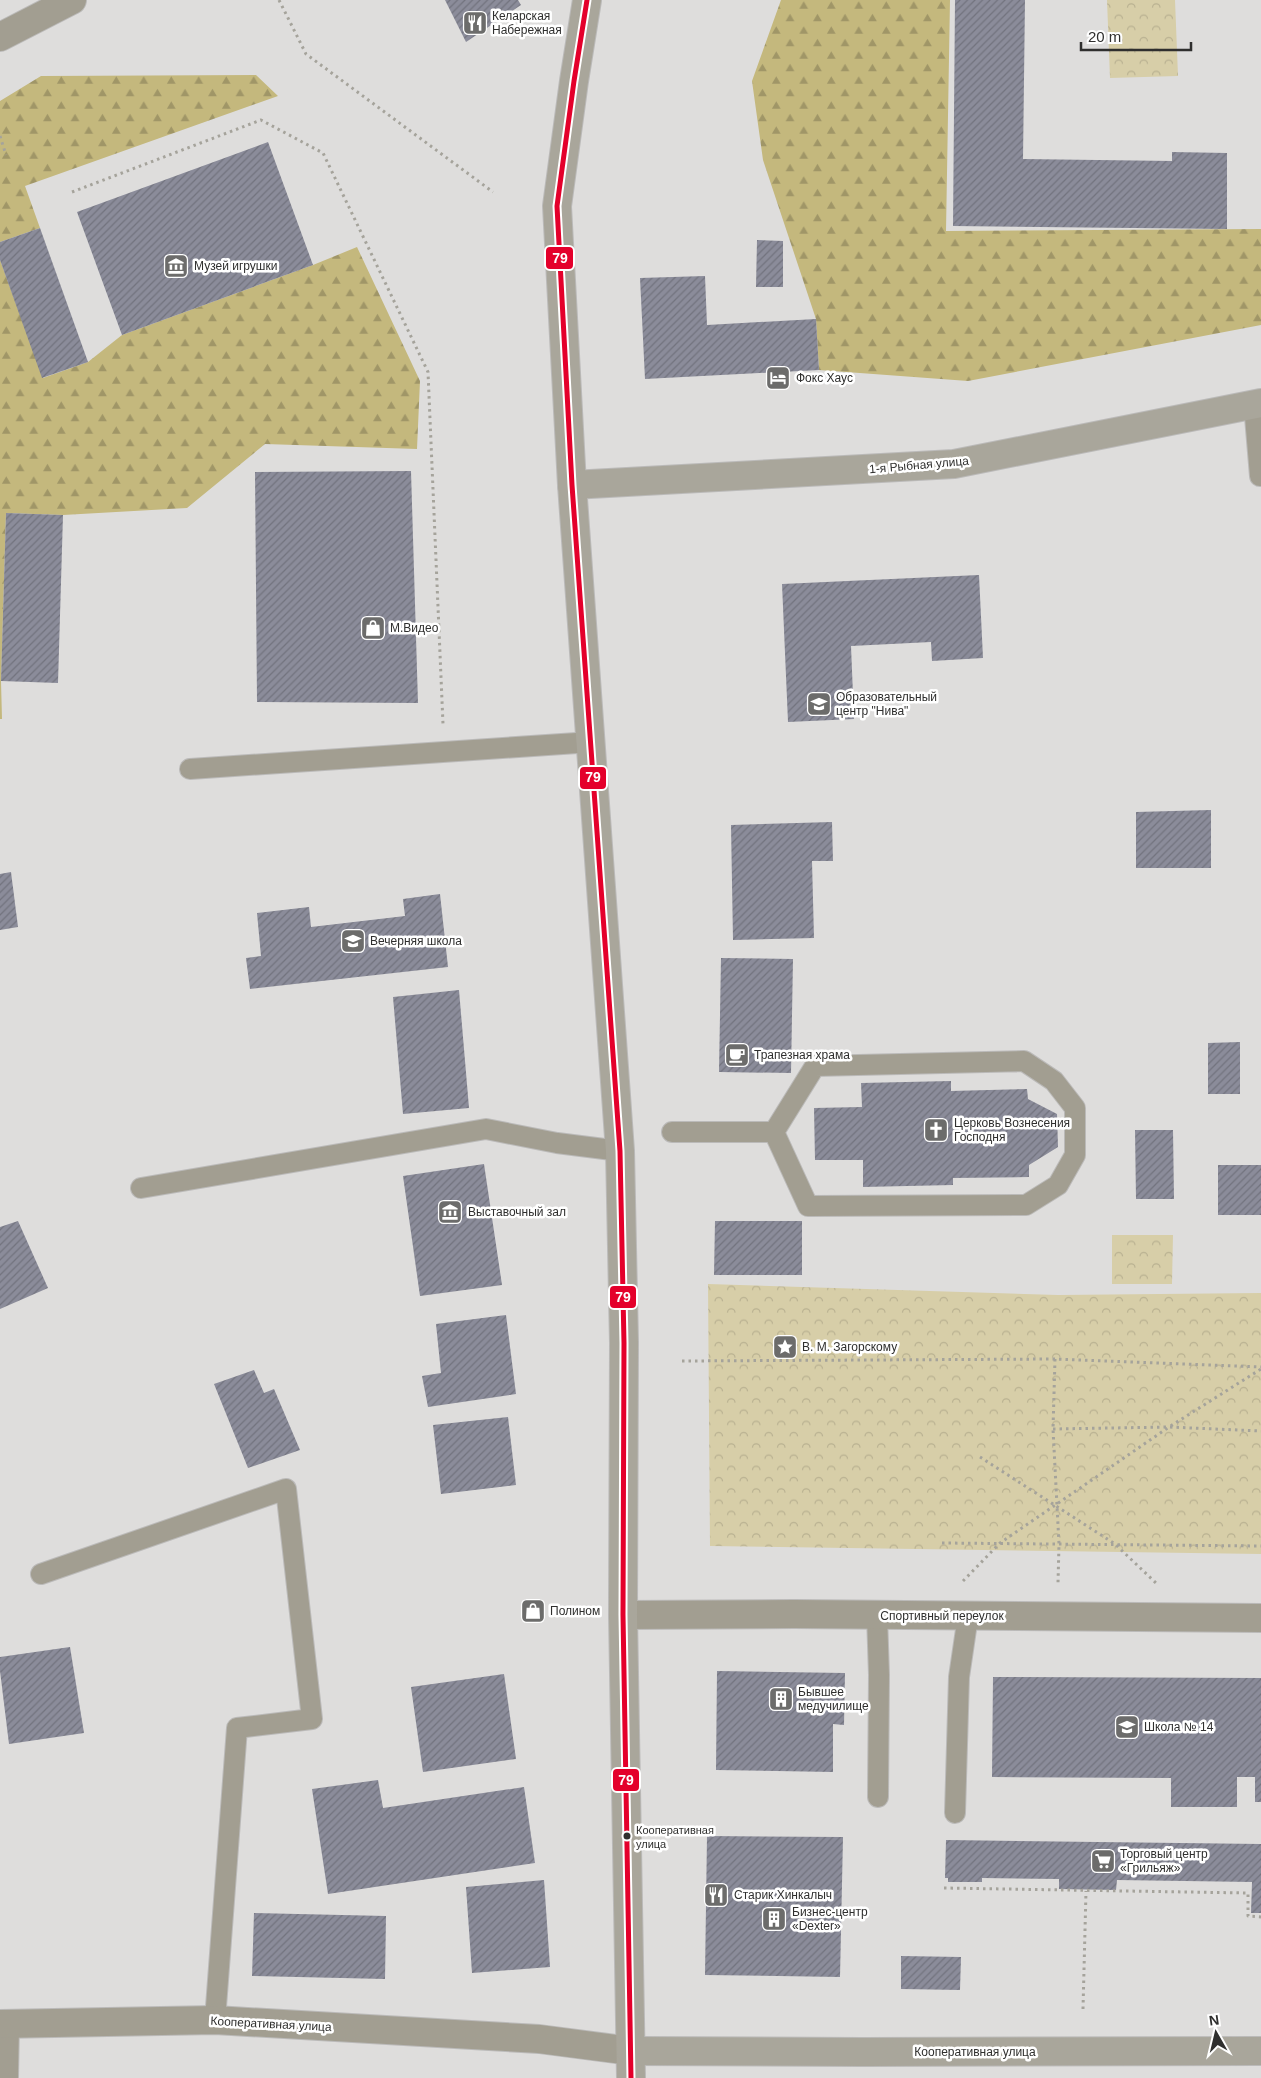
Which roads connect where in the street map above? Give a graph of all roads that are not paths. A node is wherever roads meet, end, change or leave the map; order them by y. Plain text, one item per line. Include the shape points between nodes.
1 (72, 0) edge
2 (587, 0) edge
3 (0, 38) edge
4 (1258, 404) edge
5 (1260, 476) edge
6 (572, 485) junction
7 (592, 742) junction
8 (190, 769) dead end
9 (672, 1132) dead end
10 (774, 1132) junction
11 (620, 1151) junction
12 (142, 1188) dead end
13 (42, 1574) dead end
14 (623, 1615) junction
15 (877, 1616) junction
16 (968, 1616) junction
17 (1261, 1618) edge
18 (878, 1797) dead end
19 (955, 1813) dead end
20 (215, 2020) junction
21 (4, 2024) edge
22 (631, 2051) junction
23 (1261, 2051) edge
24 (8, 2078) edge
25 (631, 2078) edge

1 - 3 street
2 - 6 main road via 557,206
4 - 5 lane
4 - 6 main road, 1-я Рыбная улица via 954,464
6 - 7 main road
7 - 8 lane
7 - 11 main road
9 - 10 lane
10 - 10 lane via 808,1206 1026,1205 1058,1185 1075,1155 1074,1108 1054,1081 1024,1061 815,1066
11 - 12 lane via 557,1144 486,1129
11 - 14 main road via 624,1343
13 - 20 lane via 286,1489 312,1719 237,1728
14 - 15 street, Спортивный переулок
14 - 22 main road
15 - 16 street, Спортивный переулок
15 - 18 lane
16 - 17 street, Спортивный переулок
16 - 19 lane via 959,1677
20 - 21 street, Кооперативная улица
20 - 22 street, Кооперативная улица via 539,2039
21 - 24 lane
22 - 23 main road, Кооперативная улица
22 - 25 main road

